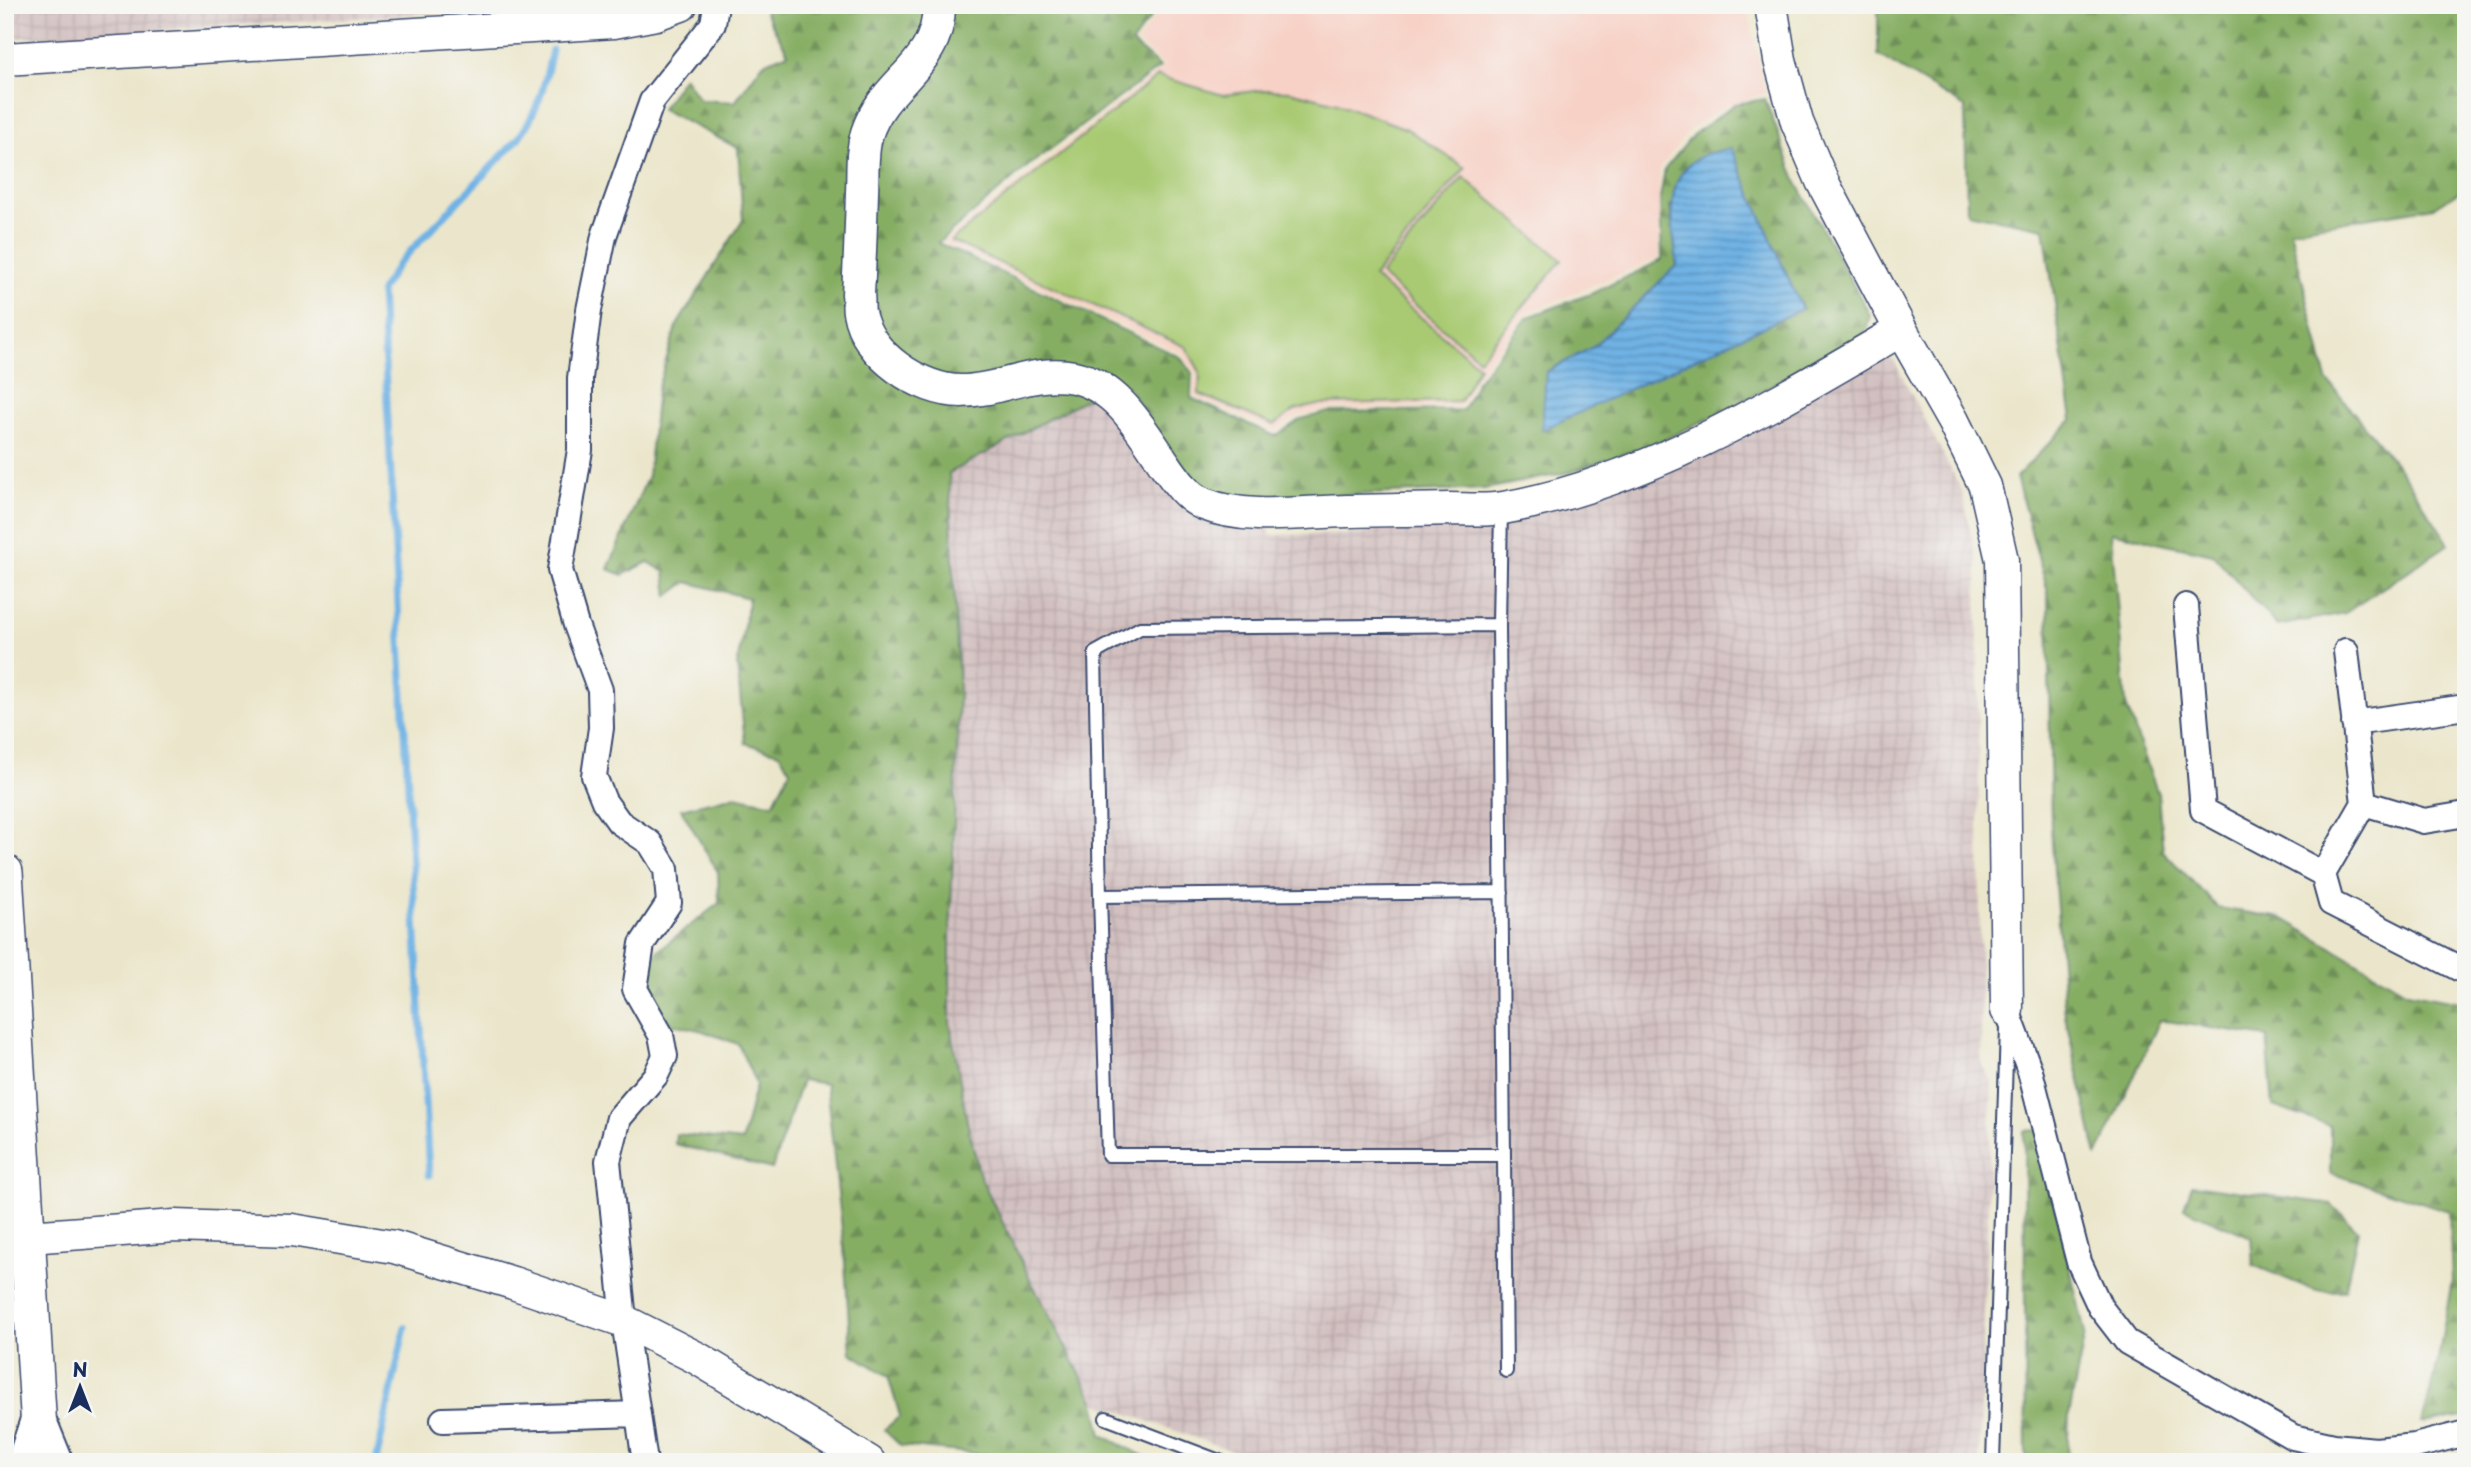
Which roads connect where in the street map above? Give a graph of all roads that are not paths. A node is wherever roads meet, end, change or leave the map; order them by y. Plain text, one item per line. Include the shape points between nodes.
1 (681, 5) edge
2 (716, 5) edge
3 (939, 5) edge
4 (1771, 5) edge
5 (5, 59) edge
6 (1901, 330) junction
7 (1501, 508) junction
8 (2186, 606) dead end
9 (1499, 625) junction
10 (2346, 651) dead end
11 (2466, 707) edge
12 (2354, 723) junction
13 (2364, 803) junction
14 (2466, 814) edge
15 (5, 872) edge
16 (2323, 874) junction
17 (1502, 892) junction
18 (1100, 896) junction
19 (2466, 972) edge
20 (2007, 1010) junction
21 (1504, 1155) junction
22 (29, 1237) junction
23 (624, 1321) junction
24 (1506, 1371) dead end
25 (38, 1405) junction
26 (638, 1414) junction
27 (1106, 1418) dead end
28 (443, 1420) dead end
29 (2466, 1433) edge
30 (19, 1462) edge
31 (41, 1462) edge
32 (61, 1462) edge
33 (645, 1462) edge
34 (869, 1462) edge
35 (1222, 1462) edge
36 (1993, 1462) edge

1 - 5 street via 614,22
2 - 23 street via 713,24 652,100 604,236 585,337 580,450 560,570 600,690 601,727 594,776 619,822 650,843 666,869 669,903 642,944 635,989 661,1035 664,1056 656,1075 620,1118 608,1161
3 - 7 street via 932,43 882,103 863,150 859,315 881,354 901,370 944,390 965,391 1062,375 1089,380 1130,414 1181,487 1199,502 1225,511
4 - 6 street via 1797,122 1822,181
6 - 7 street via 1782,399 1684,448 1616,476
6 - 20 street via 1985,486 2002,560
7 - 9 lane
8 - 16 street via 2203,810
9 - 17 lane
9 - 18 lane via 1140,628 1095,653
10 - 12 street
11 - 12 street
12 - 13 street
13 - 14 street via 2424,821
13 - 16 street
15 - 22 main road
16 - 19 street via 2331,903
17 - 18 lane
17 - 21 lane
18 - 21 lane via 1108,1155
20 - 29 street via 2030,1071 2079,1262 2099,1307 2127,1342 2293,1437 2376,1450
20 - 36 lane
21 - 24 lane
22 - 23 street via 175,1226 292,1230 394,1247
22 - 25 main road
23 - 26 street
23 - 34 street via 697,1358
25 - 30 street
25 - 31 main road
25 - 32 street
26 - 28 street
26 - 33 street
27 - 35 lane

